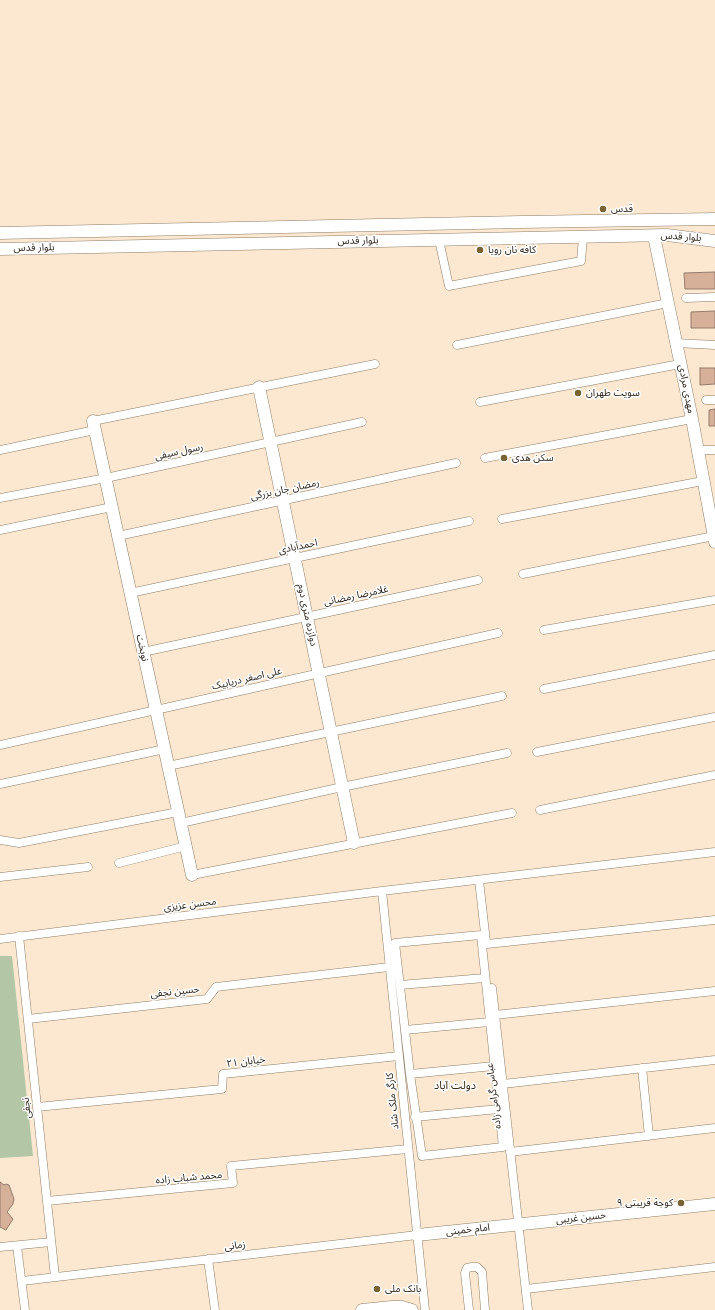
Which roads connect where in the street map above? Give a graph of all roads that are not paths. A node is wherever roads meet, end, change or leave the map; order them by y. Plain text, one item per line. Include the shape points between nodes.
1 (715, 219) edge
2 (0, 233) edge
3 (654, 236) junction
4 (583, 237) junction
5 (438, 240) junction
6 (715, 240) edge
7 (0, 249) edge
8 (686, 298) dead end
9 (715, 298) edge
10 (668, 303) junction
11 (676, 343) junction
12 (457, 345) dead end
13 (715, 345) edge
14 (375, 364) dead end
15 (680, 364) junction
16 (259, 387) junction
17 (706, 400) dead end
18 (715, 400) edge
19 (480, 402) dead end
20 (692, 419) junction
21 (362, 422) dead end
22 (94, 425) junction
23 (271, 443) junction
24 (0, 450) edge
25 (698, 450) junction
26 (715, 450) edge
27 (485, 458) dead end
28 (456, 463) dead end
29 (106, 478) junction
30 (703, 481) junction
31 (0, 498) edge
32 (283, 501) junction
33 (112, 507) junction
34 (502, 519) dead end
35 (469, 520) dead end
36 (0, 530) edge
37 (118, 536) junction
38 (714, 539) edge
39 (295, 558) junction
40 (523, 574) dead end
41 (478, 580) dead end
42 (130, 593) junction
43 (715, 600) edge
44 (307, 617) junction
45 (544, 630) dead end
46 (498, 632) dead end
47 (143, 652) junction
48 (715, 655) edge
49 (319, 673) junction
50 (544, 689) dead end
51 (502, 696) dead end
52 (156, 710) junction
53 (715, 717) edge
54 (331, 732) junction
55 (0, 744) edge
56 (164, 749) junction
57 (537, 752) dead end
58 (507, 753) dead end
59 (168, 766) junction
60 (715, 775) edge
61 (0, 784) edge
62 (342, 787) junction
63 (540, 810) dead end
64 (512, 813) dead end
65 (179, 817) junction
66 (0, 840) edge
67 (354, 843) junction
68 (186, 846) junction
69 (715, 852) edge
70 (119, 863) dead end
71 (88, 867) dead end
72 (192, 875) joint
73 (0, 877) edge
74 (479, 880) junction
75 (382, 891) junction
76 (715, 920) edge
77 (19, 936) junction
78 (0, 939) edge
79 (487, 944) junction
80 (389, 967) junction
81 (485, 978) junction
82 (400, 985) junction
83 (715, 991) edge
84 (495, 1015) junction
85 (28, 1019) junction
86 (490, 1022) junction
87 (405, 1030) junction
88 (399, 1060) junction
89 (715, 1060) edge
90 (409, 1063) junction
91 (494, 1066) junction
92 (642, 1068) junction
93 (410, 1074) junction
94 (503, 1084) junction
95 (37, 1107) junction
96 (499, 1109) junction
97 (415, 1117) junction
98 (715, 1128) edge
99 (649, 1136) junction
100 (408, 1149) junction
101 (510, 1152) junction
102 (47, 1201) junction
103 (715, 1204) edge
104 (518, 1225) junction
105 (417, 1235) junction
106 (51, 1242) junction
107 (17, 1246) junction
108 (0, 1247) edge
109 (208, 1259) junction
110 (715, 1267) edge
111 (55, 1277) junction
112 (22, 1282) junction
113 (526, 1289) junction
114 (25, 1310) edge
115 (215, 1310) edge
116 (362, 1310) edge
117 (412, 1310) edge
118 (425, 1310) edge
119 (469, 1310) edge
120 (485, 1310) edge
121 (528, 1310) edge

1 - 2 street, بلوار قدس
3 - 4 street, بلوار قدس
3 - 6 street, بلوار قدس
3 - 10 street, مهدی مرادی
4 - 5 street, بلوار قدس
4 - 5 street via 581,261 449,286
5 - 7 street, بلوار قدس
8 - 9 street
10 - 11 street, مهدی مرادی
10 - 12 street
11 - 13 street
11 - 15 street, مهدی مرادی
14 - 16 street
15 - 19 street
15 - 20 street, مهدی مرادی
16 - 22 street
16 - 23 street, دوازده متری دوم
17 - 18 street
20 - 25 street, مهدی مرادی
20 - 27 street
21 - 23 street, رسول سیفی
22 - 24 street
22 - 29 street, نوبخت
23 - 29 street, رسول سیفی
23 - 32 street, دوازده متری دوم
25 - 26 street
25 - 30 street, مهدی مرادی
28 - 32 street, رمضان جان بزرگی
29 - 31 street, رسول سیفی
29 - 33 street, نوبخت
30 - 34 street
30 - 38 street, مهدی مرادی
32 - 37 street, رمضان جان بزرگی
32 - 39 street, دوازده متری دوم
33 - 36 street
33 - 37 street, نوبخت
35 - 39 street, احمدآبادی
37 - 42 street, نوبخت
38 - 40 street
39 - 42 street, احمدآبادی
39 - 44 street, دوازده متری دوم
41 - 44 street, غلامرضا رمضانی
42 - 47 street, نوبخت
43 - 45 street
44 - 47 street, غلامرضا رمضانی
44 - 49 street, دوازده متری دوم
46 - 49 street, علی اصغر دریابیک
47 - 52 street, نوبخت
48 - 50 street
49 - 52 street, علی اصغر دریابیک
49 - 54 street, دوازده متری دوم
51 - 54 street
52 - 55 street, علی اصغر دریابیک
52 - 56 street, نوبخت
53 - 57 street
54 - 59 street
54 - 62 street, دوازده متری دوم
56 - 59 street, نوبخت
56 - 61 street
58 - 62 street
59 - 65 street, نوبخت
60 - 63 street
62 - 65 street
62 - 67 street, دوازده متری دوم
64 - 67 street
65 - 66 street via 19,843
65 - 68 street, نوبخت
67 - 72 street
68 - 70 street
68 - 72 street, نوبخت
69 - 74 street, محسن عزیزی
71 - 73 street
74 - 75 street, محسن عزیزی
74 - 79 street, عباس گرامی زاده
75 - 77 street, محسن عزیزی
75 - 80 street, کارگر ملک شاد
76 - 79 street
77 - 78 street, محسن عزیزی
77 - 85 street, نجفی
79 - 84 street, عباس گرامی زاده
80 - 85 street, حسین نجفی via 216,987 207,999
80 - 88 street, کارگر ملک شاد
81 - 82 street
81 - 82 street via 481,935 395,943
81 - 86 street
82 - 87 street
83 - 84 street
84 - 94 street, عباس گرامی زاده
85 - 95 street, نجفی
86 - 87 street
86 - 91 street
87 - 90 street
88 - 90 street
88 - 95 street, خیابان ۲۱ via 223,1074 222,1089
88 - 100 street, کارگر ملک شاد
89 - 92 street
90 - 93 street
91 - 93 street
91 - 96 street
92 - 94 street
92 - 99 street
93 - 97 street
94 - 101 street, عباس گرامی زاده
95 - 102 street, نجفی
96 - 97 street
96 - 97 street via 503,1147 422,1156
98 - 99 street
99 - 101 street
100 - 102 street, محمد شباب زاده via 231,1166 233,1183
100 - 105 street, کارگر ملک شاد
101 - 104 street, عباس گرامی زاده
102 - 106 street, نجفی
103 - 104 street, حسین غریبی
104 - 105 street, امام خمینی
104 - 113 street, عباس گرامی زاده
105 - 109 street, زمانی
105 - 118 street, کارگر ملک شاد
106 - 107 street
106 - 111 street, نجفی
107 - 108 street
107 - 112 street
109 - 111 street, زمانی
109 - 115 street
110 - 113 street
111 - 112 street, زمانی
112 - 114 street
113 - 121 street, عباس گرامی زاده
116 - 117 street via 402,1307
119 - 120 street via 465,1273 467,1268 477,1267 482,1272

